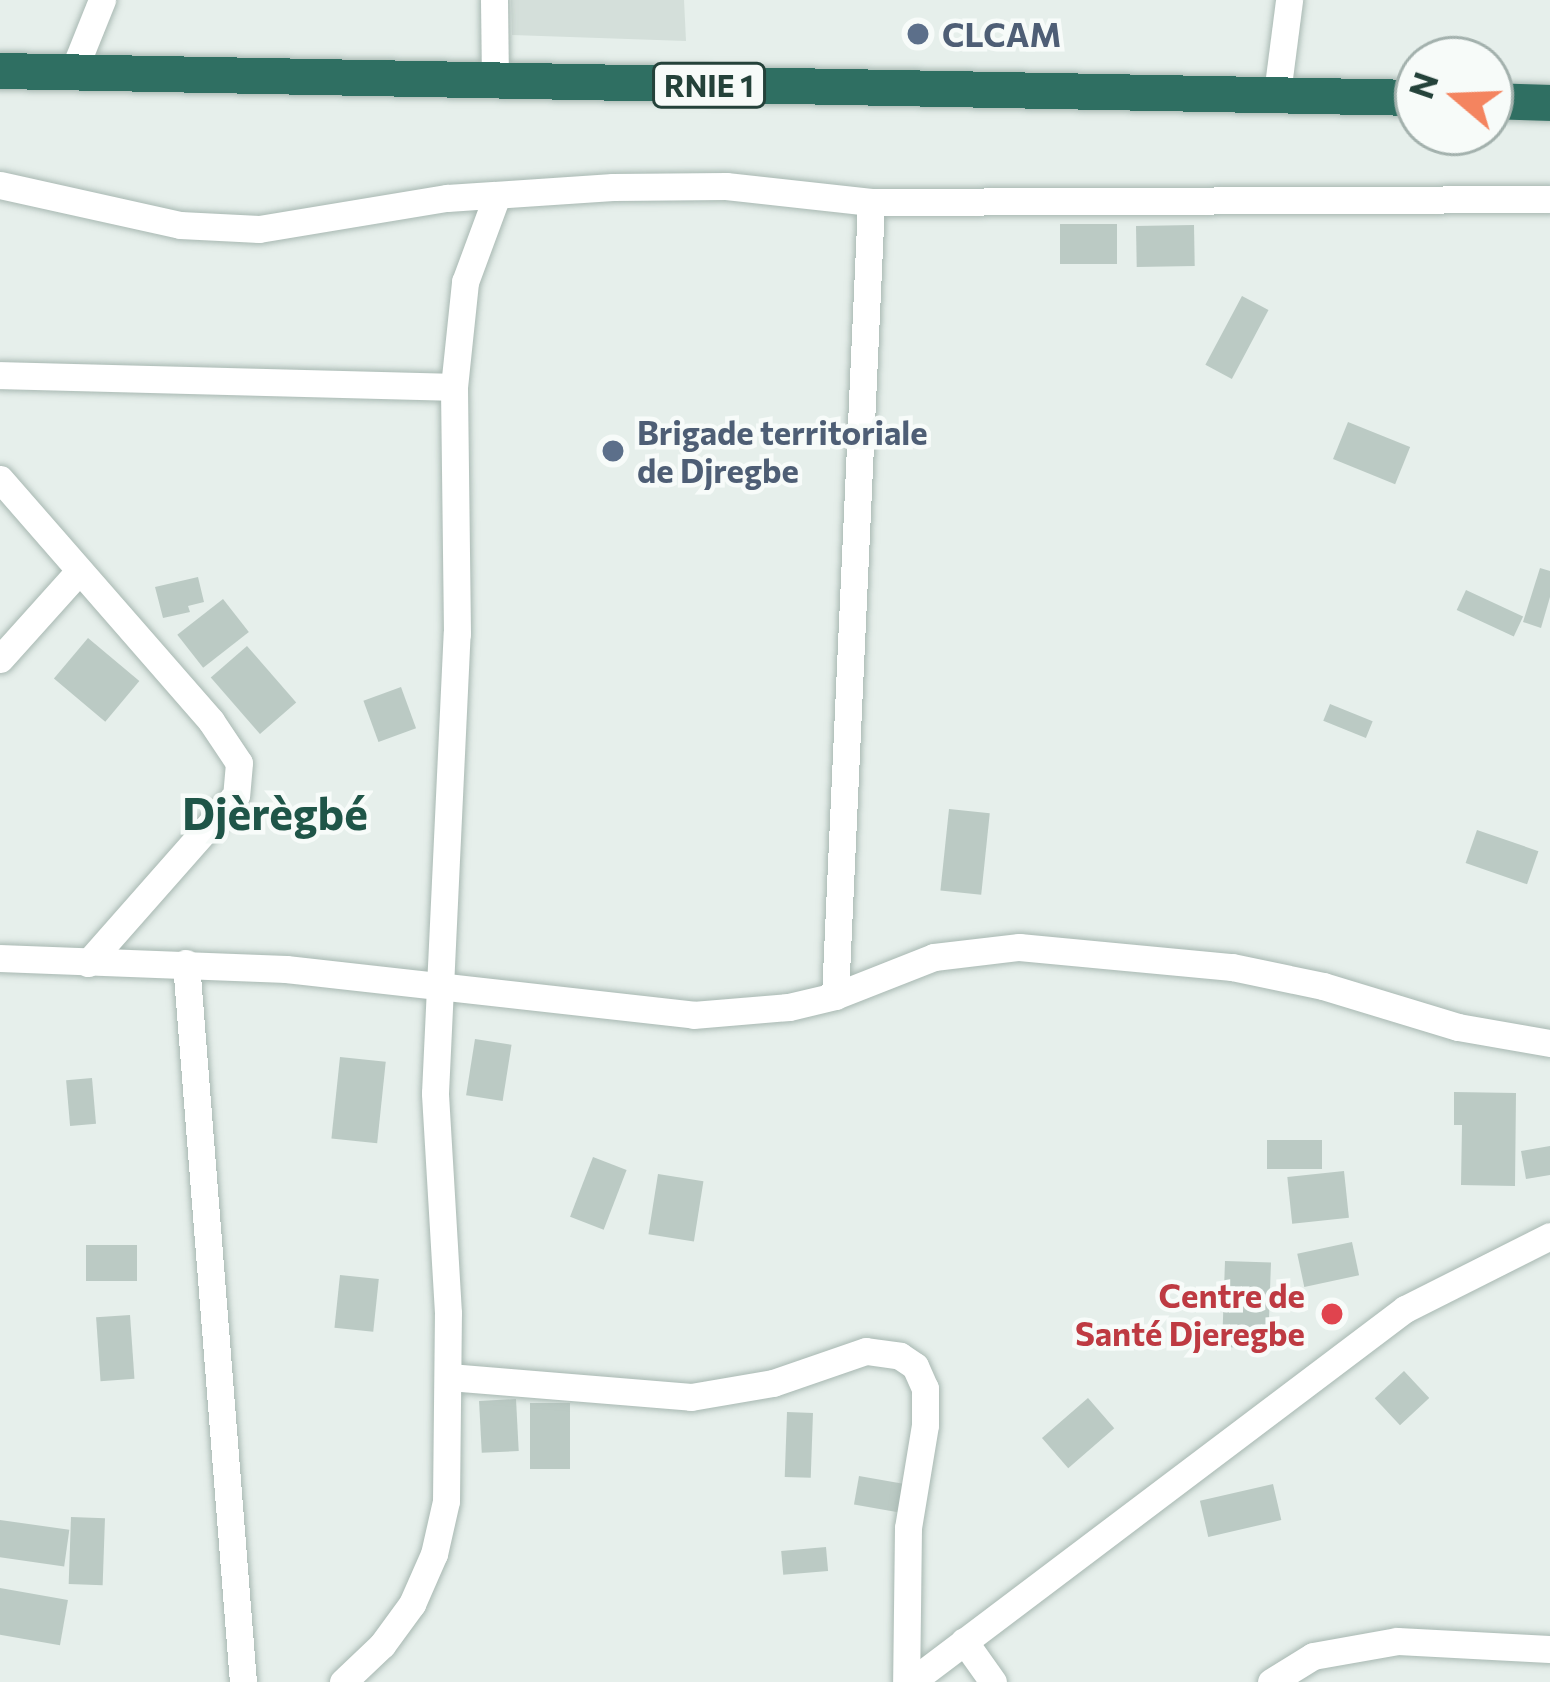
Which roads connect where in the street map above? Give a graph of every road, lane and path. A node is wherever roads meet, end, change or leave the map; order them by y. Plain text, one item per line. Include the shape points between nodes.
1 (102, 0) edge
2 (494, 0) edge
3 (1289, 0) edge
4 (0, 70) edge
5 (73, 72) junction
6 (495, 82) junction
7 (1277, 93) junction
8 (1394, 97) edge
9 (1514, 102) edge
10 (1550, 103) edge
11 (0, 185) edge
12 (496, 198) junction
13 (1550, 199) edge
14 (872, 202) junction
15 (0, 376) edge
16 (454, 387) junction
17 (0, 478) edge
18 (79, 571) junction
19 (0, 659) edge
20 (0, 958) edge
21 (88, 963) junction
22 (186, 963) junction
23 (442, 988) junction
24 (836, 996) junction
25 (1550, 1042) edge
26 (1550, 1236) edge
27 (449, 1377) junction
28 (964, 1641) junction
29 (1550, 1649) edge
30 (243, 1682) edge
31 (343, 1682) edge
32 (909, 1682) edge
33 (993, 1682) edge
34 (1270, 1682) edge

1 - 5 street
2 - 6 street
3 - 7 street
4 - 5 highway, RNIE 1
5 - 6 highway, RNIE 1
6 - 7 highway, RNIE 1
7 - 8 highway, RNIE 1
9 - 10 highway
11 - 12 street via 180,225 259,229 447,198
12 - 14 street via 726,186
12 - 16 street via 465,282
13 - 14 street
14 - 24 street
15 - 16 street
16 - 23 street via 457,634
17 - 18 street
18 - 19 street
18 - 21 street via 211,721 242,777 236,795
20 - 21 street
21 - 22 street
22 - 23 street
22 - 30 street
23 - 24 street via 693,1015
23 - 27 street via 435,1093
24 - 25 street via 962,951 1141,954 1323,986 1458,1027
26 - 28 street via 1405,1309
27 - 31 street via 446,1501 434,1555 412,1604
27 - 32 street via 691,1397 772,1383 866,1351 900,1355 925,1388 908,1528
28 - 32 street
28 - 33 street
29 - 34 street via 1377,1643 1313,1656

